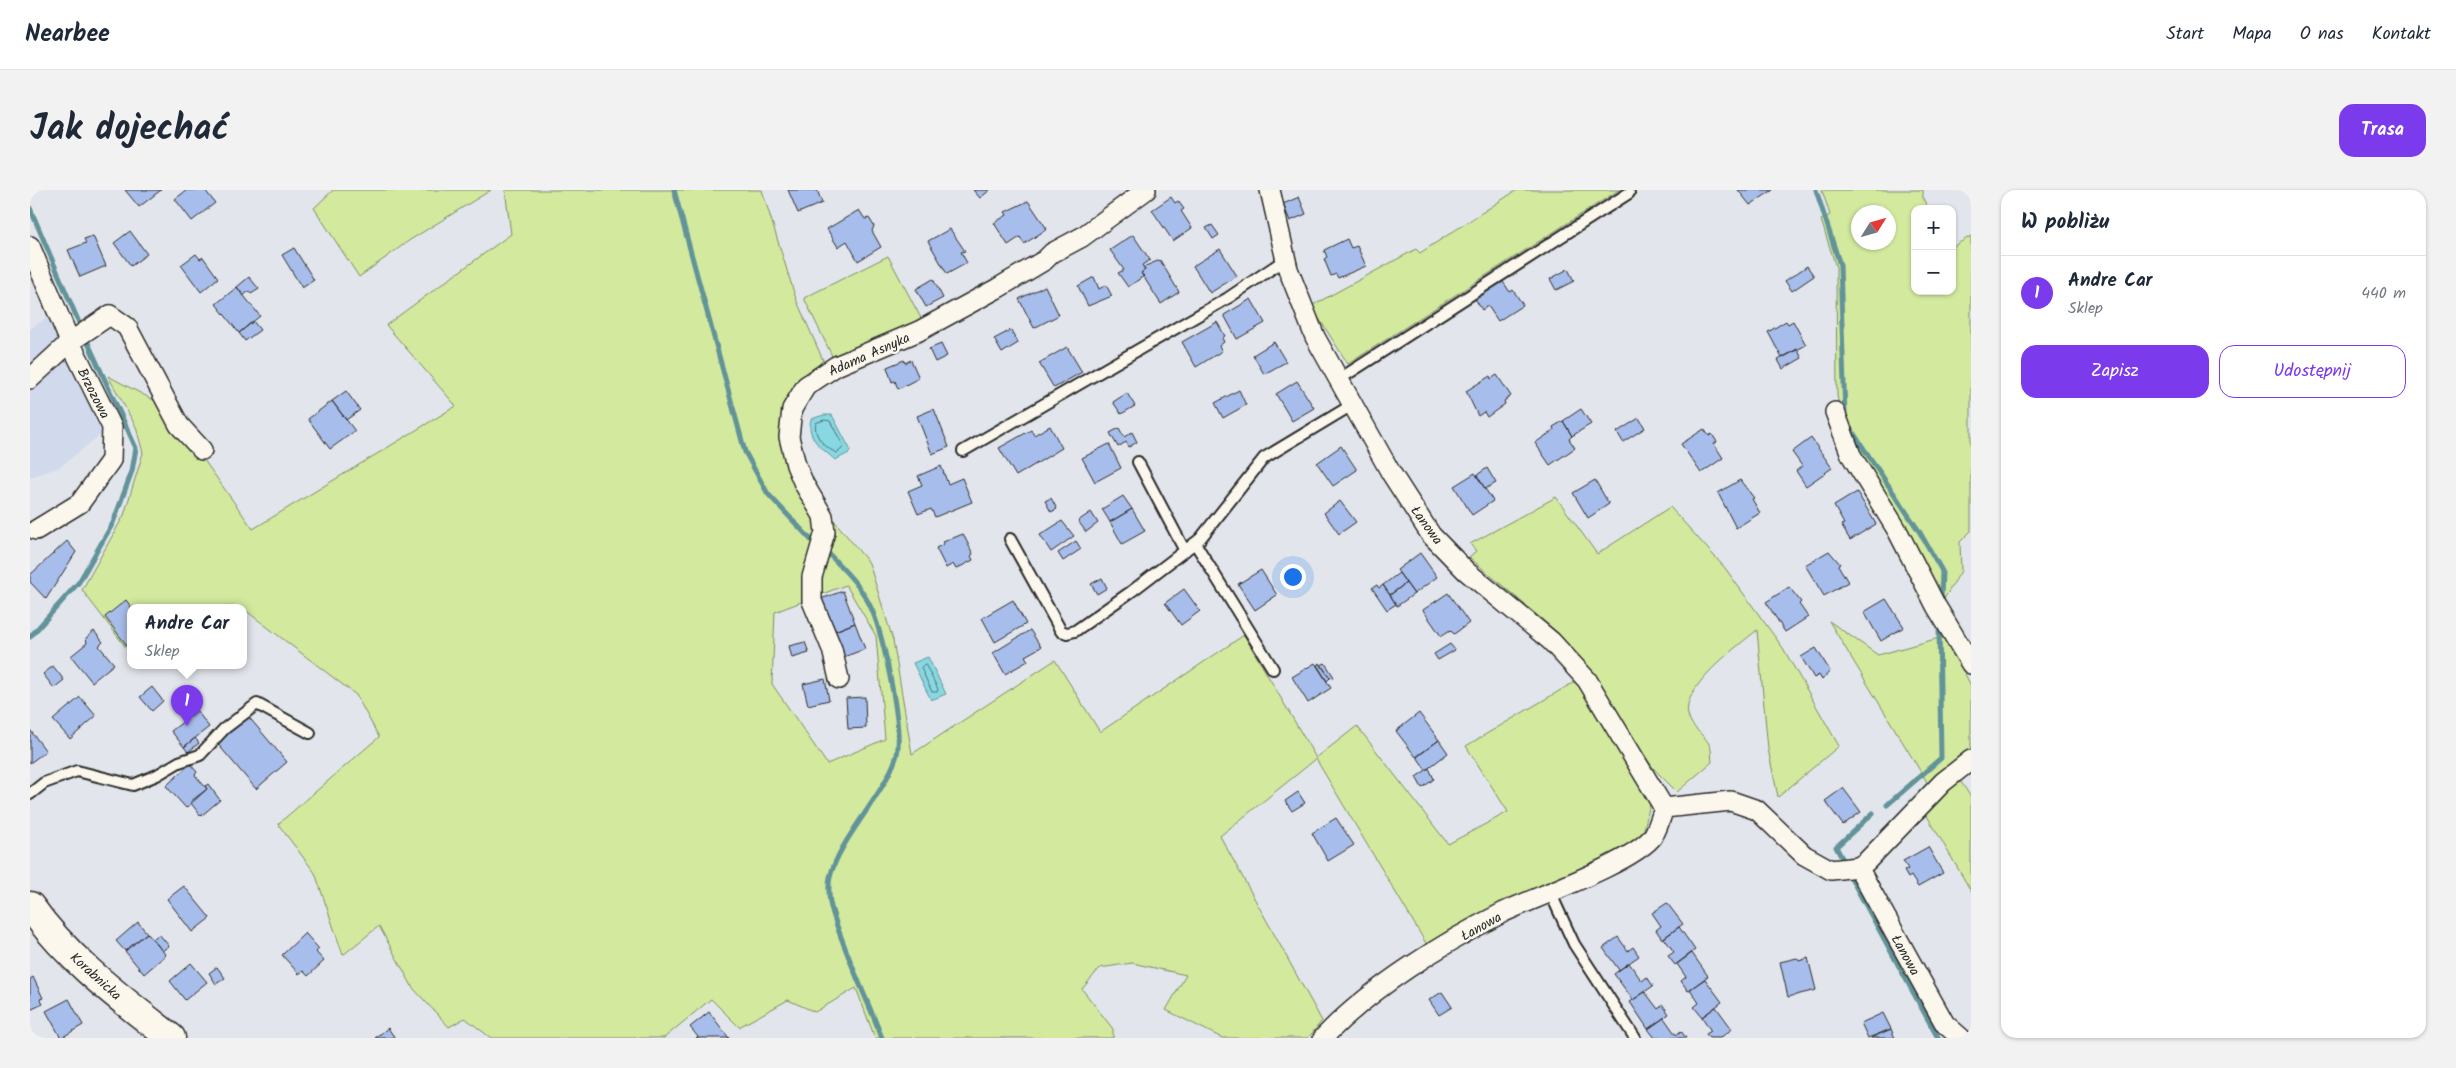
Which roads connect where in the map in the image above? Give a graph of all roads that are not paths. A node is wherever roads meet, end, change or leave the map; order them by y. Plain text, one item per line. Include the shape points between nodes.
1 (1146, 190) edge
2 (1270, 190) edge
3 (1629, 193) dead end
4 (30, 246) edge
5 (1286, 259) junction
6 (70, 342) junction
7 (30, 379) edge
8 (1338, 380) junction
9 (1352, 405) junction
10 (1835, 412) dead end
11 (202, 450) dead end
12 (963, 451) dead end
13 (1138, 462) dead end
14 (36, 530) dead end
15 (1010, 539) dead end
16 (1195, 543) junction
17 (1185, 551) junction
18 (1971, 664) edge
19 (1273, 669) dead end
20 (839, 679) dead end
21 (310, 733) dead end
22 (1971, 760) edge
23 (30, 794) edge
24 (1664, 808) junction
25 (1858, 867) junction
26 (1550, 892) junction
27 (30, 906) edge
28 (1954, 1035) edge
29 (171, 1038) edge
30 (1323, 1038) edge
31 (1635, 1038) edge

1 - 20 street, Adama Asnyka via 1082,237 998,288 919,331 836,366 806,386 792,408 789,437 796,465 823,516 825,532 812,577 812,601 832,649
2 - 5 street, Łanowa
3 - 8 lane
4 - 6 street, Brzozowa
5 - 8 street, Łanowa via 1315,337
5 - 12 lane via 1228,298
6 - 7 street
6 - 11 street via 110,315 127,327 179,425
6 - 14 street, Brzozowa via 112,427 111,460 80,503
8 - 9 street, Łanowa
9 - 16 lane via 1264,458
9 - 24 street, Łanowa via 1431,536 1466,570 1551,641 1587,680
10 - 18 street via 1851,455 1897,530 1936,606
13 - 17 lane
15 - 17 lane via 1061,631 1067,633 1075,631
16 - 17 lane
16 - 19 lane
21 - 23 lane via 257,704 224,729 200,755 134,785 77,771 44,783
22 - 25 street via 1943,782
24 - 25 street via 1731,801 1758,810 1804,855 1831,870
24 - 26 street, Łanowa via 1652,837 1628,856
25 - 28 street, Łanowa
26 - 30 street, Łanowa via 1503,913 1416,963 1337,1023
26 - 31 lane via 1574,944
27 - 29 street, Korabnicka via 88,972

